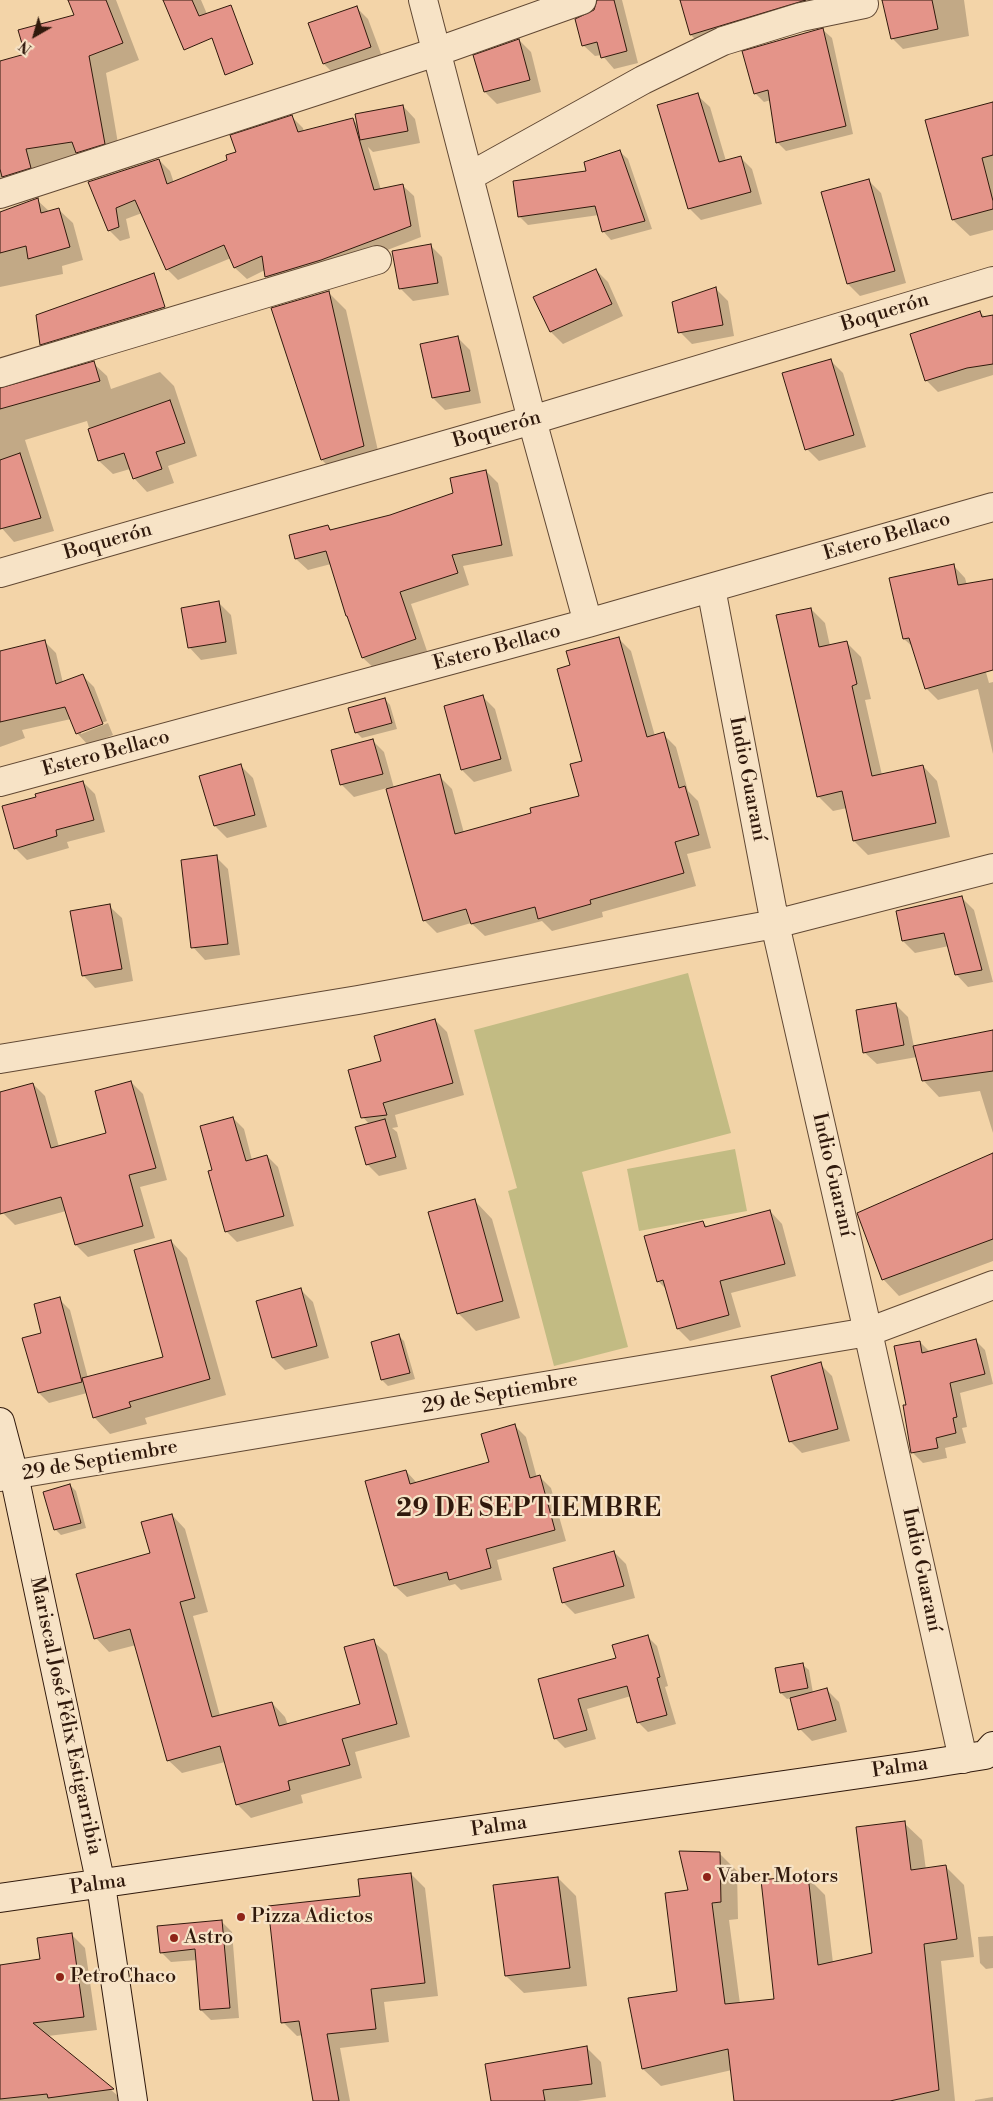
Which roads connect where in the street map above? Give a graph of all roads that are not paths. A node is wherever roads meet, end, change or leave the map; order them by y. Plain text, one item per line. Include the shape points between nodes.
1 (423, 0) edge
2 (582, 0) edge
3 (864, 4) dead end
4 (436, 52) junction
5 (470, 176) junction
6 (0, 194) edge
7 (377, 260) dead end
8 (993, 281) edge
9 (0, 373) edge
10 (532, 420) junction
11 (993, 507) edge
12 (0, 573) edge
13 (711, 588) junction
14 (588, 623) junction
15 (0, 782) edge
16 (993, 868) edge
17 (775, 924) junction
18 (0, 1059) edge
19 (993, 1285) edge
20 (868, 1332) junction
21 (0, 1422) edge
22 (7, 1476) edge
23 (984, 1754) edge
24 (101, 1884) junction
25 (0, 1898) edge
26 (133, 2101) edge

1 - 4 street
2 - 4 street
3 - 5 street via 801,17 723,41 644,80
4 - 5 street
4 - 6 street
5 - 10 street
7 - 9 street
8 - 10 street, Boquerón
10 - 12 street, Boquerón
10 - 14 street
11 - 13 street, Estero Bellaco
13 - 14 street, Estero Bellaco
13 - 17 street, Indio Guaraní
14 - 15 street, Estero Bellaco
16 - 17 street
17 - 18 street via 358,1000
17 - 20 street, Indio Guaraní
19 - 20 street, 29 de Septiembre
20 - 22 street, 29 de Septiembre
20 - 23 street, Indio Guaraní
21 - 22 street, Mariscal José Félix Estigarribia
22 - 24 street, Mariscal José Félix Estigarribia
23 - 24 street, Palma
24 - 25 street, Palma
24 - 26 street, Mariscal José Félix Estigarribia

